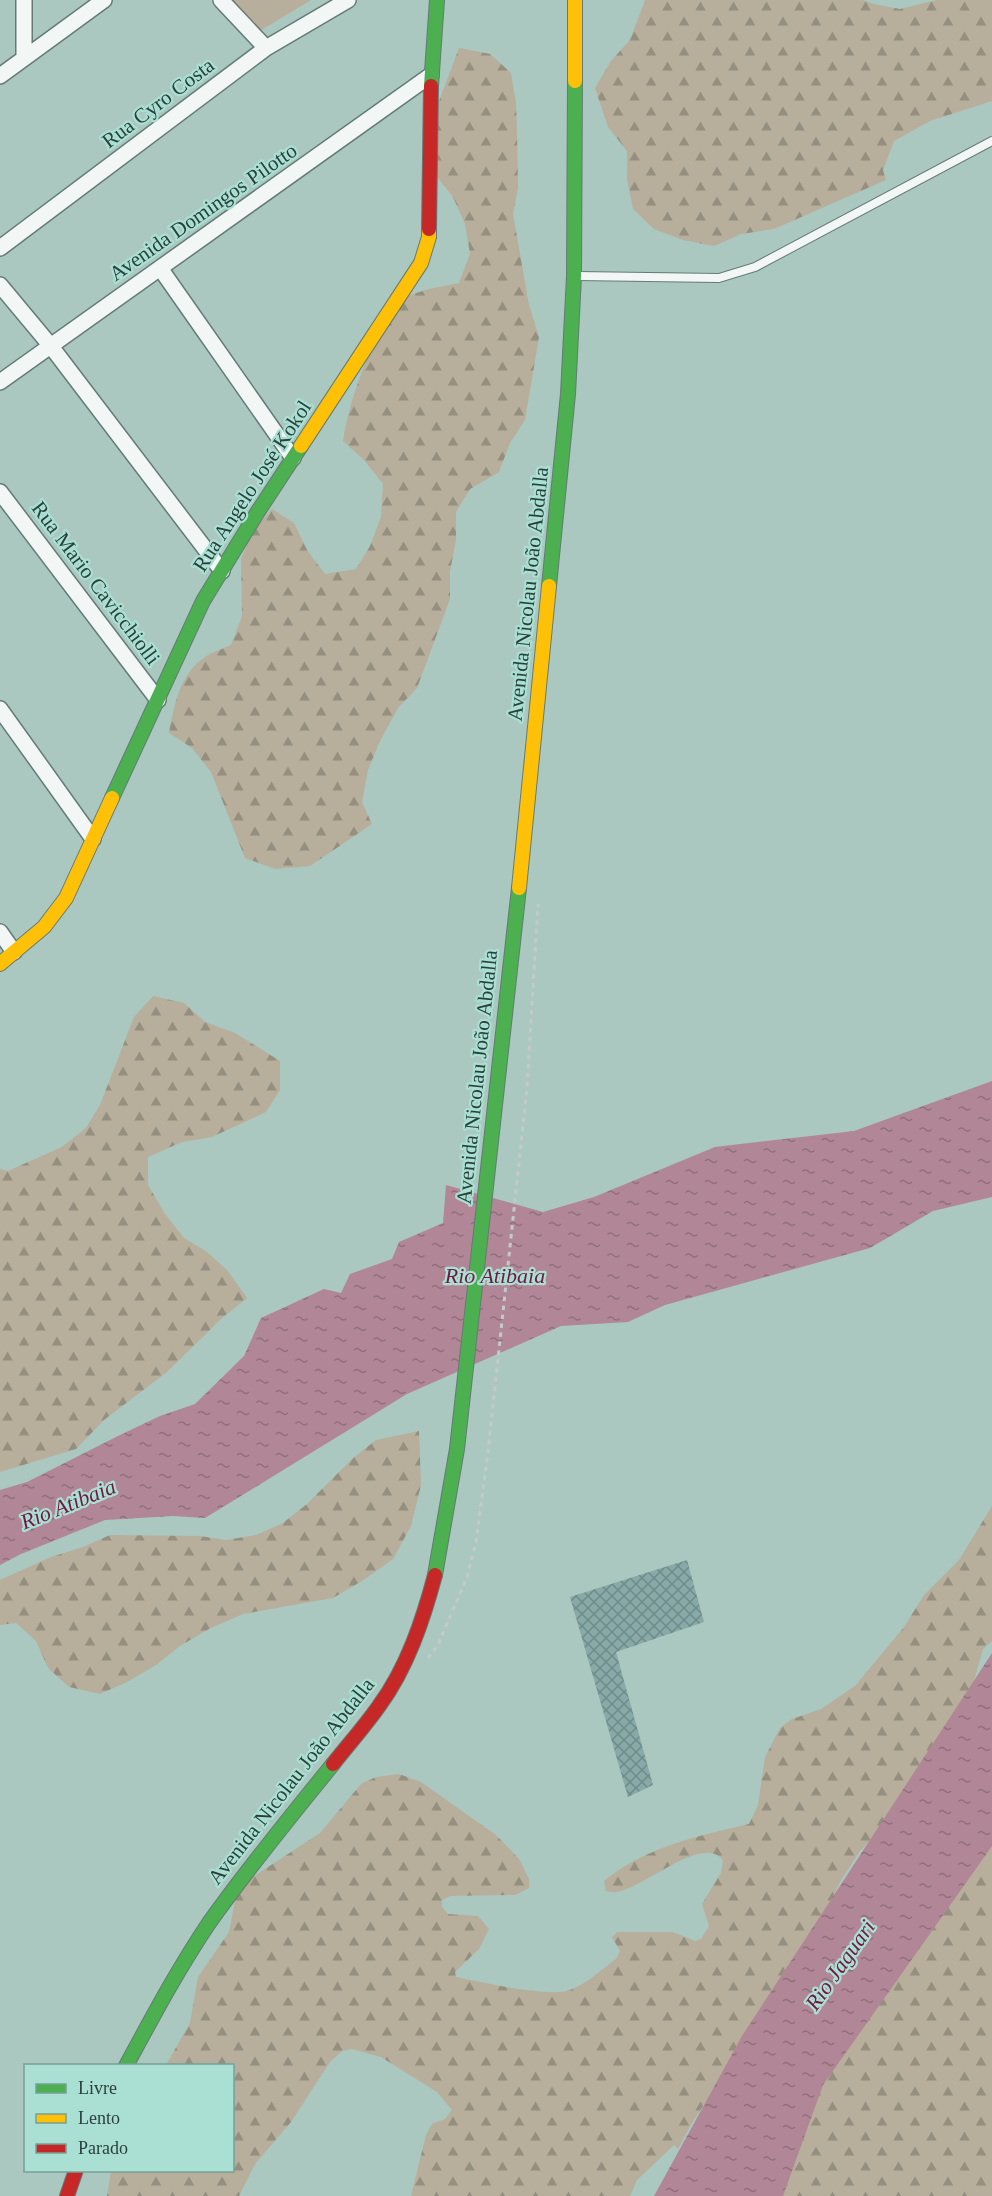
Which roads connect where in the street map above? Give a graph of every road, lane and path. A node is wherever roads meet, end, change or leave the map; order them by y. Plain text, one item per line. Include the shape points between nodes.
1 (24, 0) edge
2 (104, 0) edge
3 (221, 0) edge
4 (348, 0) edge
5 (437, 0) edge
6 (575, 0) edge
7 (266, 48) junction
8 (24, 57) junction
9 (0, 75) edge
10 (431, 75) junction
11 (992, 141) edge
12 (0, 248) edge
13 (160, 268) junction
14 (574, 276) junction
15 (0, 285) edge
16 (50, 345) junction
17 (0, 382) edge
18 (293, 458) junction
19 (0, 492) edge
20 (222, 571) junction
21 (158, 700) junction
22 (0, 709) edge
23 (93, 839) junction
24 (0, 932) edge
25 (14, 952) junction
26 (0, 964) edge
27 (527, 1088) dead end
28 (488, 1452) dead end
29 (127, 2064) edge
30 (75, 2172) edge
31 (67, 2196) edge

1 - 8 street
2 - 8 street
3 - 7 street
4 - 7 street, Rua Cyro Costa
5 - 10 main road, Rua Angelo José Kokol
6 - 14 main road, Avenida Nicolau João Abdalla
7 - 12 street, Rua Cyro Costa
8 - 9 street
10 - 13 street, Avenida Domingos Pilotto
10 - 18 main road, Rua Angelo José Kokol via 429,237 421,262
11 - 14 lane via 755,267 719,278
13 - 16 street, Avenida Domingos Pilotto
13 - 18 street
14 - 29 main road, Avenida Nicolau João Abdalla via 568,394 498,1086 457,1449 433,1581 400,1671 380,1705 208,1925
15 - 16 street
16 - 17 street, Avenida Domingos Pilotto
16 - 20 street
18 - 20 main road, Rua Angelo José Kokol
19 - 21 street, Rua Mario Cavicchiolli
20 - 21 main road, Rua Angelo José Kokol via 203,601
21 - 23 main road, Rua Angelo José Kokol
22 - 23 street
23 - 25 main road, Rua Angelo José Kokol via 66,898 44,927
24 - 25 street
25 - 26 main road, Rua Angelo José Kokol
27 - 28 path
30 - 31 main road

